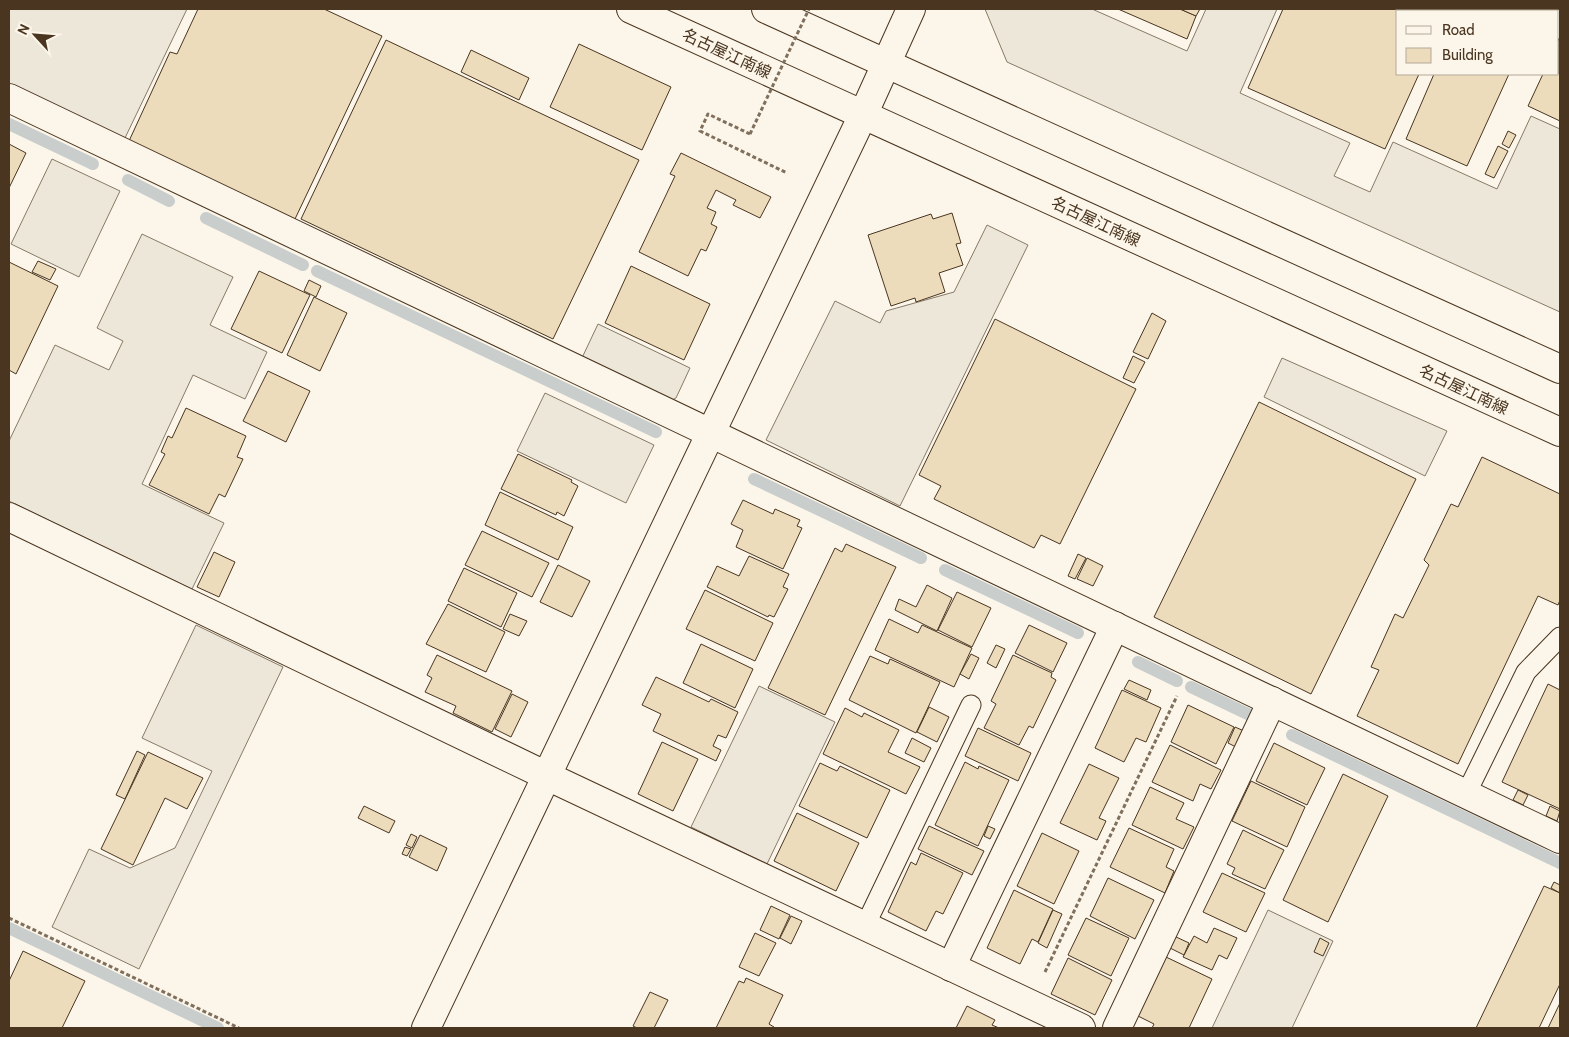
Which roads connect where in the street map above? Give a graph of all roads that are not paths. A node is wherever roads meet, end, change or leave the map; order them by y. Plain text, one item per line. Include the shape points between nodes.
1 (631, 9) edge
2 (766, 9) edge
3 (911, 9) edge
4 (886, 64) junction
5 (9, 98) edge
6 (863, 114) junction
7 (1560, 369) edge
8 (1560, 432) edge
9 (710, 433) junction
10 (9, 517) edge
11 (1115, 626) junction
12 (1560, 637) edge
13 (1272, 701) junction
14 (971, 705) dead end
15 (547, 776) junction
16 (1466, 794) junction
17 (1560, 839) edge
18 (865, 926) junction
19 (951, 967) junction
20 (426, 1028) edge
21 (1081, 1028) edge
22 (1117, 1028) edge

1 - 6 street, 名古屋江南線
2 - 4 street
3 - 4 street
4 - 6 street
4 - 7 street
5 - 9 street
6 - 8 street, 名古屋江南線
6 - 9 street
9 - 11 street
9 - 15 street
10 - 15 street
11 - 13 street
11 - 19 street
12 - 16 lane via 1526,672
13 - 16 street
13 - 22 street
14 - 18 lane
15 - 18 street
15 - 20 street
16 - 17 street
18 - 19 street
19 - 21 street

